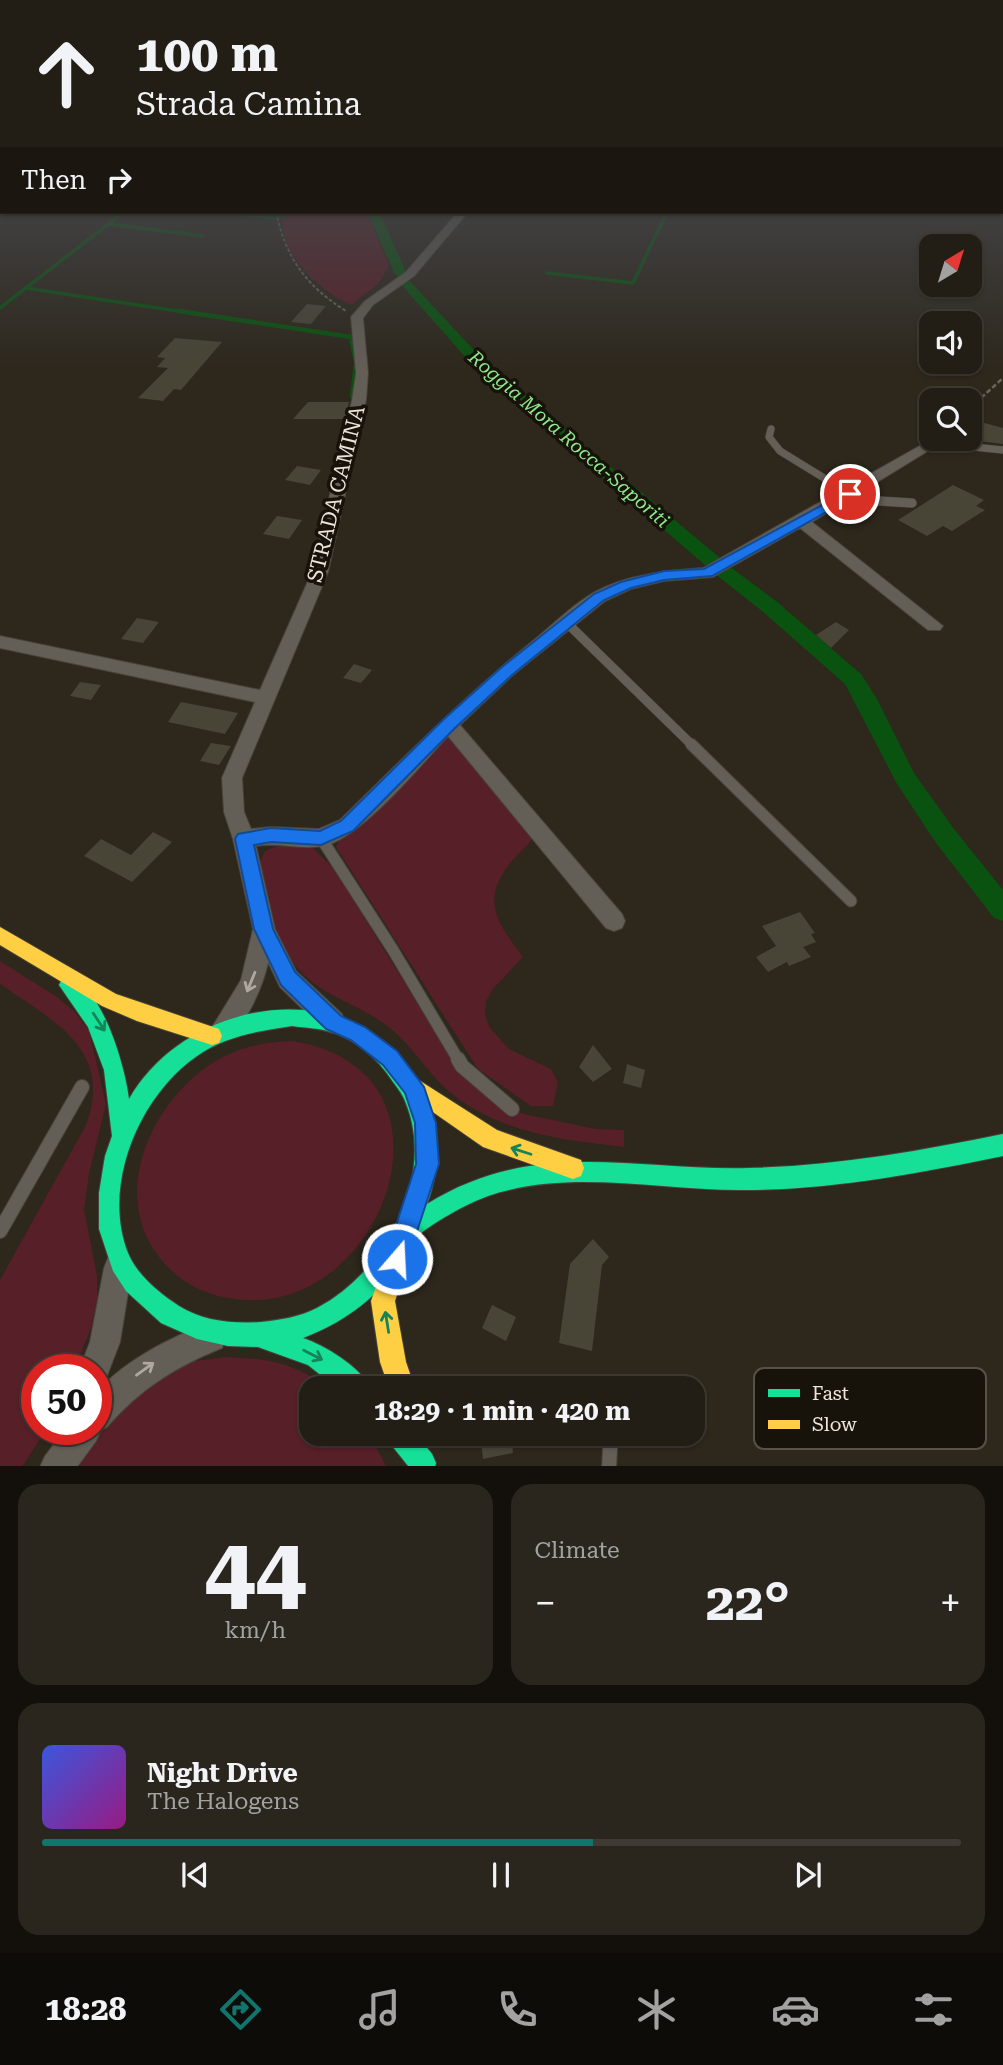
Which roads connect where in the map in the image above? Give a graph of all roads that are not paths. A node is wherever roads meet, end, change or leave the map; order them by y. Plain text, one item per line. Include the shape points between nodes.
1 (444, 234) edge
2 (771, 429) dead end
3 (982, 448) edge
4 (1003, 450) edge
5 (921, 451) edge
6 (846, 496) junction
7 (912, 503) dead end
8 (800, 520) junction
9 (568, 624) junction
10 (934, 626) dead end
11 (0, 642) edge
12 (265, 698) junction
13 (449, 724) junction
14 (321, 838) junction
15 (244, 839) junction
16 (851, 901) dead end
17 (614, 920) dead end
18 (264, 929) junction
19 (0, 935) edge
20 (55, 970) junction
21 (334, 1022) junction
22 (218, 1033) junction
23 (82, 1087) dead end
24 (414, 1087) junction
25 (512, 1109) dead end
26 (121, 1133) junction
27 (1003, 1145) edge
28 (585, 1172) junction
29 (0, 1231) edge
30 (405, 1234) junction
31 (120, 1260) junction
32 (217, 1335) junction
33 (261, 1336) junction
34 (100, 1354) edge
35 (342, 1376) edge
36 (398, 1376) edge
37 (112, 1401) edge
38 (408, 1446) edge
39 (419, 1446) edge
40 (610, 1446) edge
41 (423, 1465) edge
42 (609, 1466) edge

1 - 12 street, STRADA CAMINA via 410,274 357,317 362,373 359,400 320,572
2 - 6 lane via 769,437 780,451
3 - 4 lane
5 - 6 street
6 - 7 lane
6 - 8 street
8 - 9 street via 707,573 664,576 599,597
8 - 10 street
9 - 13 street
9 - 16 lane
11 - 12 street
12 - 15 street, STRADA CAMINA via 232,778 234,812
13 - 14 street via 347,826
13 - 17 street
14 - 15 street via 271,835
14 - 25 lane via 463,1066
15 - 18 street, STRADA CAMINA
18 - 21 street via 288,979
18 -> 22 street via 253,983
19 - 20 main road
20 - 22 main road via 144,1016
20 -> 26 main road via 106,1033 117,1068
21 - 22 main road via 272,1018
21 - 24 main road via 390,1058
22 - 26 main road via 168,1064 141,1096
23 - 29 lane
28 -> 24 main road via 491,1139
24 - 30 main road via 426,1123 427,1164
26 - 31 main road via 108,1195 110,1229
27 - 28 main road via 920,1163 758,1178
28 - 30 main road via 492,1183
30 - 33 main road via 367,1285 344,1305 297,1329
36 -> 30 main road via 383,1301
31 - 32 main road via 130,1279 167,1315
31 - 34 street
32 - 33 main road
37 -> 32 street via 148,1366
33 -> 35 main road via 316,1355
38 - 41 main road
39 - 41 main road
40 - 42 lane

